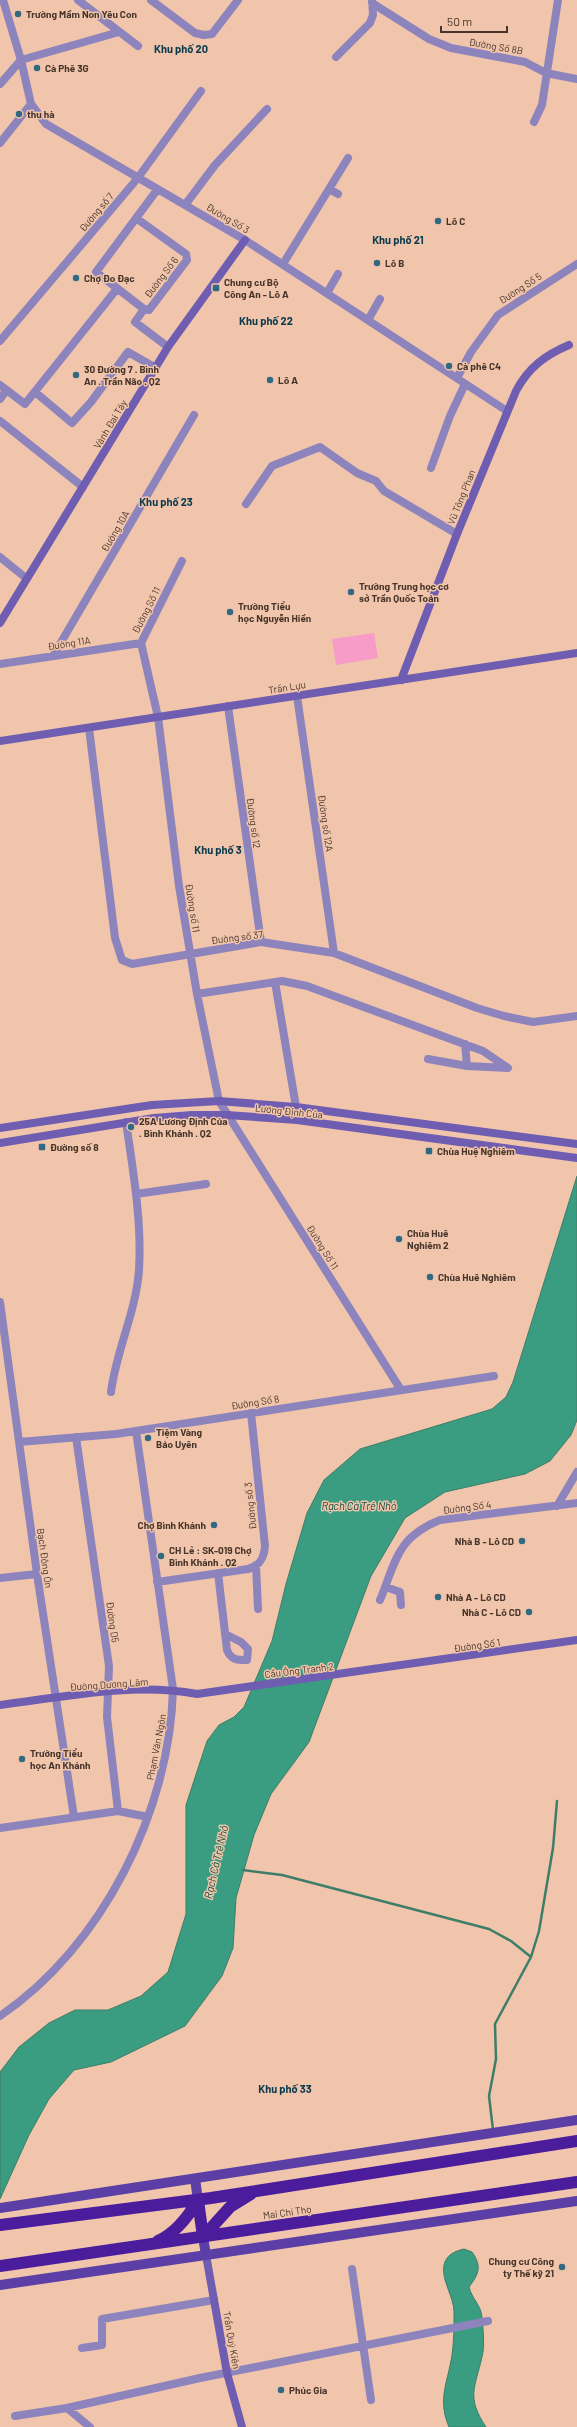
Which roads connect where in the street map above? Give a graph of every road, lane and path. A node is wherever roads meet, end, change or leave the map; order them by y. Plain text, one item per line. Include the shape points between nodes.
1 (3, 0) edge
2 (78, 0) edge
3 (151, 0) edge
4 (238, 0) edge
5 (558, 0) edge
6 (372, 1) edge
7 (119, 32) junction
8 (138, 46) dead end
9 (336, 57) dead end
10 (21, 60) junction
11 (546, 73) junction
12 (577, 79) edge
13 (0, 84) edge
14 (201, 91) dead end
15 (31, 104) junction
16 (267, 109) dead end
17 (534, 122) dead end
18 (0, 142) edge
19 (348, 158) dead end
20 (136, 178) junction
21 (329, 189) junction
22 (157, 190) junction
23 (338, 194) dead end
24 (185, 205) junction
25 (136, 218) junction
26 (245, 240) junction
27 (283, 264) junction
28 (577, 264) edge
29 (338, 274) dead end
30 (116, 290) junction
31 (327, 293) junction
32 (380, 299) dead end
33 (144, 309) junction
34 (368, 320) junction
35 (0, 341) edge
36 (569, 345) dead end
37 (168, 347) junction
38 (156, 368) junction
39 (457, 378) junction
40 (465, 384) junction
41 (3, 388) edge
42 (35, 392) junction
43 (0, 399) edge
44 (507, 411) junction
45 (194, 415) dead end
46 (0, 421) edge
47 (431, 468) dead end
48 (83, 487) junction
49 (246, 504) dead end
50 (457, 534) junction
51 (0, 557) edge
52 (182, 561) dead end
53 (26, 578) junction
54 (0, 623) edge
55 (141, 643) junction
56 (577, 653) edge
57 (53, 656) junction
58 (0, 664) edge
59 (401, 680) junction
60 (297, 696) junction
61 (228, 706) junction
62 (158, 717) junction
63 (89, 728) junction
64 (0, 741) edge
65 (261, 942) junction
66 (334, 952) junction
67 (190, 954) junction
68 (275, 982) junction
69 (197, 994) junction
70 (577, 1016) edge
71 (465, 1044) junction
72 (428, 1059) dead end
73 (467, 1066) junction
74 (219, 1101) junction
75 (296, 1107) junction
76 (227, 1115) junction
77 (126, 1122) junction
78 (0, 1128) edge
79 (0, 1143) edge
80 (577, 1144) edge
81 (577, 1158) edge
82 (206, 1184) dead end
83 (136, 1194) junction
84 (0, 1302) edge
85 (494, 1376) dead end
86 (401, 1390) junction
87 (111, 1392) dead end
88 (251, 1413) junction
89 (136, 1431) junction
90 (76, 1437) junction
91 (19, 1442) junction
92 (577, 1472) edge
93 (577, 1504) edge
94 (557, 1506) junction
95 (256, 1565) junction
96 (218, 1573) junction
97 (37, 1574) junction
98 (0, 1578) edge
99 (157, 1582) junction
100 (386, 1587) junction
101 (380, 1600) dead end
102 (401, 1605) dead end
103 (258, 1609) dead end
104 (225, 1634) dead end
105 (577, 1640) edge
106 (380, 1669) joint
107 (173, 1690) junction
108 (220, 1690) joint
109 (109, 1692) junction
110 (56, 1698) junction
111 (0, 1705) edge
112 (118, 1811) junction
113 (74, 1817) junction
114 (148, 1817) junction
115 (0, 1828) edge
116 (0, 2016) edge
117 (577, 2120) edge
118 (577, 2141) edge
119 (195, 2179) junction
120 (577, 2182) edge
121 (260, 2190) junction
122 (198, 2200) junction
123 (577, 2201) edge
124 (0, 2208) edge
125 (4, 2224) edge
126 (203, 2237) junction
127 (147, 2245) junction
128 (206, 2255) junction
129 (0, 2266) edge
130 (352, 2268) dead end
131 (0, 2285) edge
132 (214, 2300) junction
133 (488, 2320) dead end
134 (362, 2346) junction
135 (82, 2348) dead end
136 (227, 2373) junction
137 (371, 2400) dead end
138 (67, 2408) junction
139 (15, 2416) dead end
140 (90, 2427) edge
141 (242, 2427) edge

1 - 10 street, Đường Số 3
2 - 7 street
3 - 4 street via 195,32 204,35 212,34
5 - 11 street
6 - 9 street via 373,15 370,23
6 - 11 street, Đường Số 8B via 429,39 451,48 526,62
7 - 8 street
7 - 10 street
10 - 13 street
10 - 15 street, Đường Số 3
11 - 12 street, Đường Số 8B
11 - 17 street via 542,105
14 - 20 street, Đường số 7
15 - 18 street
15 - 20 street, Đường Số 3 via 46,124
16 - 24 street via 215,165
19 - 21 street
20 - 22 street, Đường Số 3
20 - 35 street, Đường số 7
21 - 23 street
21 - 27 street
22 - 24 street, Đường Số 3
22 - 25 street, Đường Số 6
24 - 26 street, Đường Số 3
25 - 30 street, Đường Số 6 via 96,272
25 - 33 street, Đường Số 6 via 186,254 187,260 149,310
26 - 27 street, Đường Số 3
26 - 37 street, Vành Đai Tây
27 - 31 street, Đường Số 3
28 - 39 street, Đường Số 5 via 498,315 471,352
29 - 31 street
30 - 33 street, Đường Số 6
30 - 42 street
31 - 34 street, Đường Số 3
32 - 34 street
33 - 37 street, Đường Số 6 via 135,322
34 - 39 street, Đường Số 3
36 - 44 street, Vũ Tông Phan via 547,355 529,371
37 - 38 street, Vành Đai Tây
38 - 42 street via 128,352 72,423
38 - 48 street, Vành Đai Tây
39 - 40 street, Đường Số 3
40 - 44 street, Đường Số 3
40 - 47 street
41 - 42 street via 25,404
41 - 43 street
44 - 50 street, Vũ Tông Phan
45 - 57 street, Đường 10A
46 - 48 street
48 - 53 street, Vành Đai Tây
49 - 50 street via 272,466 320,447 357,473 376,481 384,491
50 - 59 street, Vũ Tông Phan
51 - 53 street
52 - 55 street, Đường Số 11
53 - 54 street, Vành Đai Tây
55 - 57 street, Đường 11A
55 - 62 street, Đường Số 11
56 - 59 street, Trần Lựu
57 - 58 street, Đường 11A
59 - 60 street, Trần Lựu
60 - 61 street, Trần Lựu
60 - 66 street, Đường số 12A
61 - 62 street, Trần Lựu
61 - 65 street, Đường số 12
62 - 63 street, Trần Lựu
62 - 67 street, Đường số 11
63 - 64 street, Trần Lựu
63 - 67 street, Đường số 37 via 115,938 122,960 132,964
65 - 66 street, Đường số 37
65 - 67 street, Đường số 37
66 - 70 street, Đường số 37 via 477,1008 504,1016 532,1022
67 - 69 street, Đường số 11
68 - 69 street
68 - 71 street via 307,986
68 - 75 street
69 - 74 street, Đường số 11
71 - 73 street
71 - 73 street via 483,1050 508,1067 506,1070
72 - 73 street
74 - 75 street, Lương Định Của
74 - 76 street, Đường Số 11
74 - 78 street, Lương Định Của via 152,1104
75 - 80 street, Lương Định Của
76 - 77 street, Lương Định Của via 192,1115
76 - 81 street, Lương Định Của via 297,1120
76 - 86 street, Đường Số 11
77 - 79 street, Lương Định Của
77 - 83 street
82 - 83 street
83 - 87 street via 139,1270 135,1298
84 - 91 street, Bạch Đông Ôn
85 - 86 street, Đường Số 8
86 - 88 street, Đường Số 8
88 - 89 street, Đường Số 8
88 - 95 street, Đường số 3 via 265,1546 263,1557
89 - 90 street, Đường Số 8
89 - 99 street, Phạm Văn Ngôn
90 - 91 street, Đường Số 8
90 - 109 street, Đường D5 via 109,1666
91 - 97 street, Bạch Đông Ôn
92 - 94 street
93 - 94 street, Đường Số 4
94 - 100 street, Đường Số 4 via 440,1520 421,1528 404,1543
95 - 96 street via 248,1569
95 - 103 street
96 - 99 street
96 - 104 street
97 - 98 street
97 - 110 street, Bạch Đông Ôn
99 - 107 street, Phạm Văn Ngôn
100 - 101 street, Đường Số 4
100 - 102 street via 400,1592
105 - 106 street, Đường Số 1
106 - 108 street, Cầu Ông Tranh 2
107 - 108 street, Đường Dương Lâm via 197,1694
107 - 109 street, Đường Dương Lâm
107 - 114 street, Phạm Văn Ngôn via 172,1724 157,1792
109 - 110 street, Đường Dương Lâm
109 - 112 street, Đường D5 via 107,1717
110 - 111 street, Đường Dương Lâm
110 - 113 street, Bạch Đông Ôn
112 - 113 street
112 - 114 street
113 - 115 street
114 - 116 street, Phạm Văn Ngôn via 120,1879 92,1923 57,1966
117 - 119 main road
118 - 121 highway
119 - 122 main road
119 - 124 main road
120 - 126 highway, Mai Chí Thọ
121 - 122 highway
121 - 126 highway via 230,2207
122 - 125 highway
122 - 126 highway
122 - 127 highway via 183,2222 172,2232
123 - 128 main road
126 - 127 highway, Mai Chí Thọ
126 - 128 main road
127 - 129 highway, Mai Chí Thọ
128 - 131 main road
128 - 132 street, Trần Quý Kiên
130 - 134 street
132 - 135 street via 102,2319 102,2345
132 - 136 street, Trần Quý Kiên
133 - 134 street
134 - 136 street
134 - 137 street
136 - 138 street
136 - 141 street, Trần Quý Kiên
138 - 139 street
138 - 140 street

